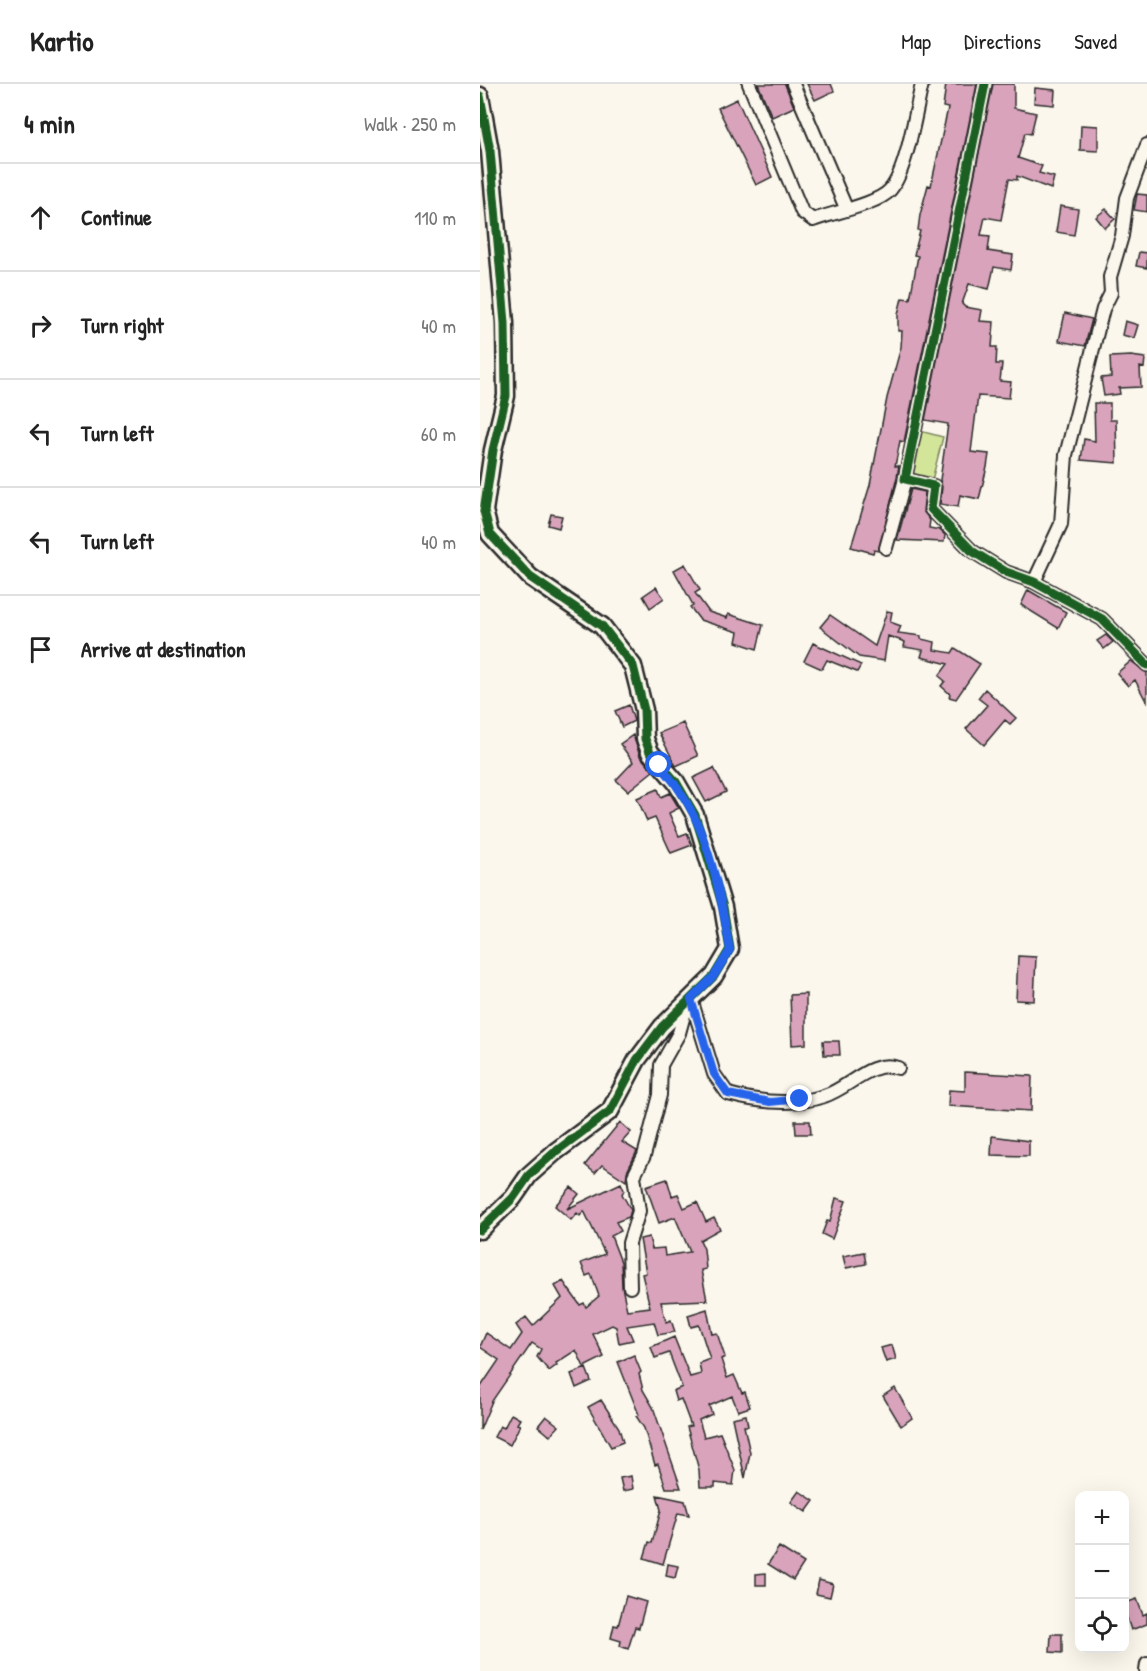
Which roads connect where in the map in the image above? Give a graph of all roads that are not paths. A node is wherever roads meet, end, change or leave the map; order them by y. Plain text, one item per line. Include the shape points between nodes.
1 (749, 84) edge
2 (793, 84) edge
3 (922, 84) edge
4 (985, 84) edge
5 (480, 96) edge
6 (1147, 145) edge
7 (846, 208) junction
8 (904, 479) junction
9 (886, 548) dead end
10 (1034, 582) junction
11 (1147, 665) edge
12 (689, 1000) junction
13 (898, 1068) dead end
14 (480, 1230) edge
15 (630, 1287) dead end
16 (1147, 1664) edge
17 (1146, 1671) edge

1 - 7 street via 802,212 813,220
2 - 7 street
3 - 7 street via 901,170 890,191
4 - 8 street
5 - 12 street via 490,151 505,334 506,396 484,511 490,534 510,558 602,626 633,666 644,710 645,738 695,815 723,907 730,950 714,976
6 - 10 street via 1127,198 1122,236 1110,277 1111,293 1103,309 1066,455 1061,524
8 - 9 street
8 - 10 street via 934,486 931,509 972,551 1006,572
10 - 11 street via 1102,618
12 - 13 street via 714,1074 728,1094 770,1102 821,1097 840,1091 875,1067
12 - 14 street via 637,1060 610,1111 546,1160
12 - 15 street via 679,1033 661,1065 660,1095 644,1156 634,1176 639,1211 629,1243
16 - 17 street

